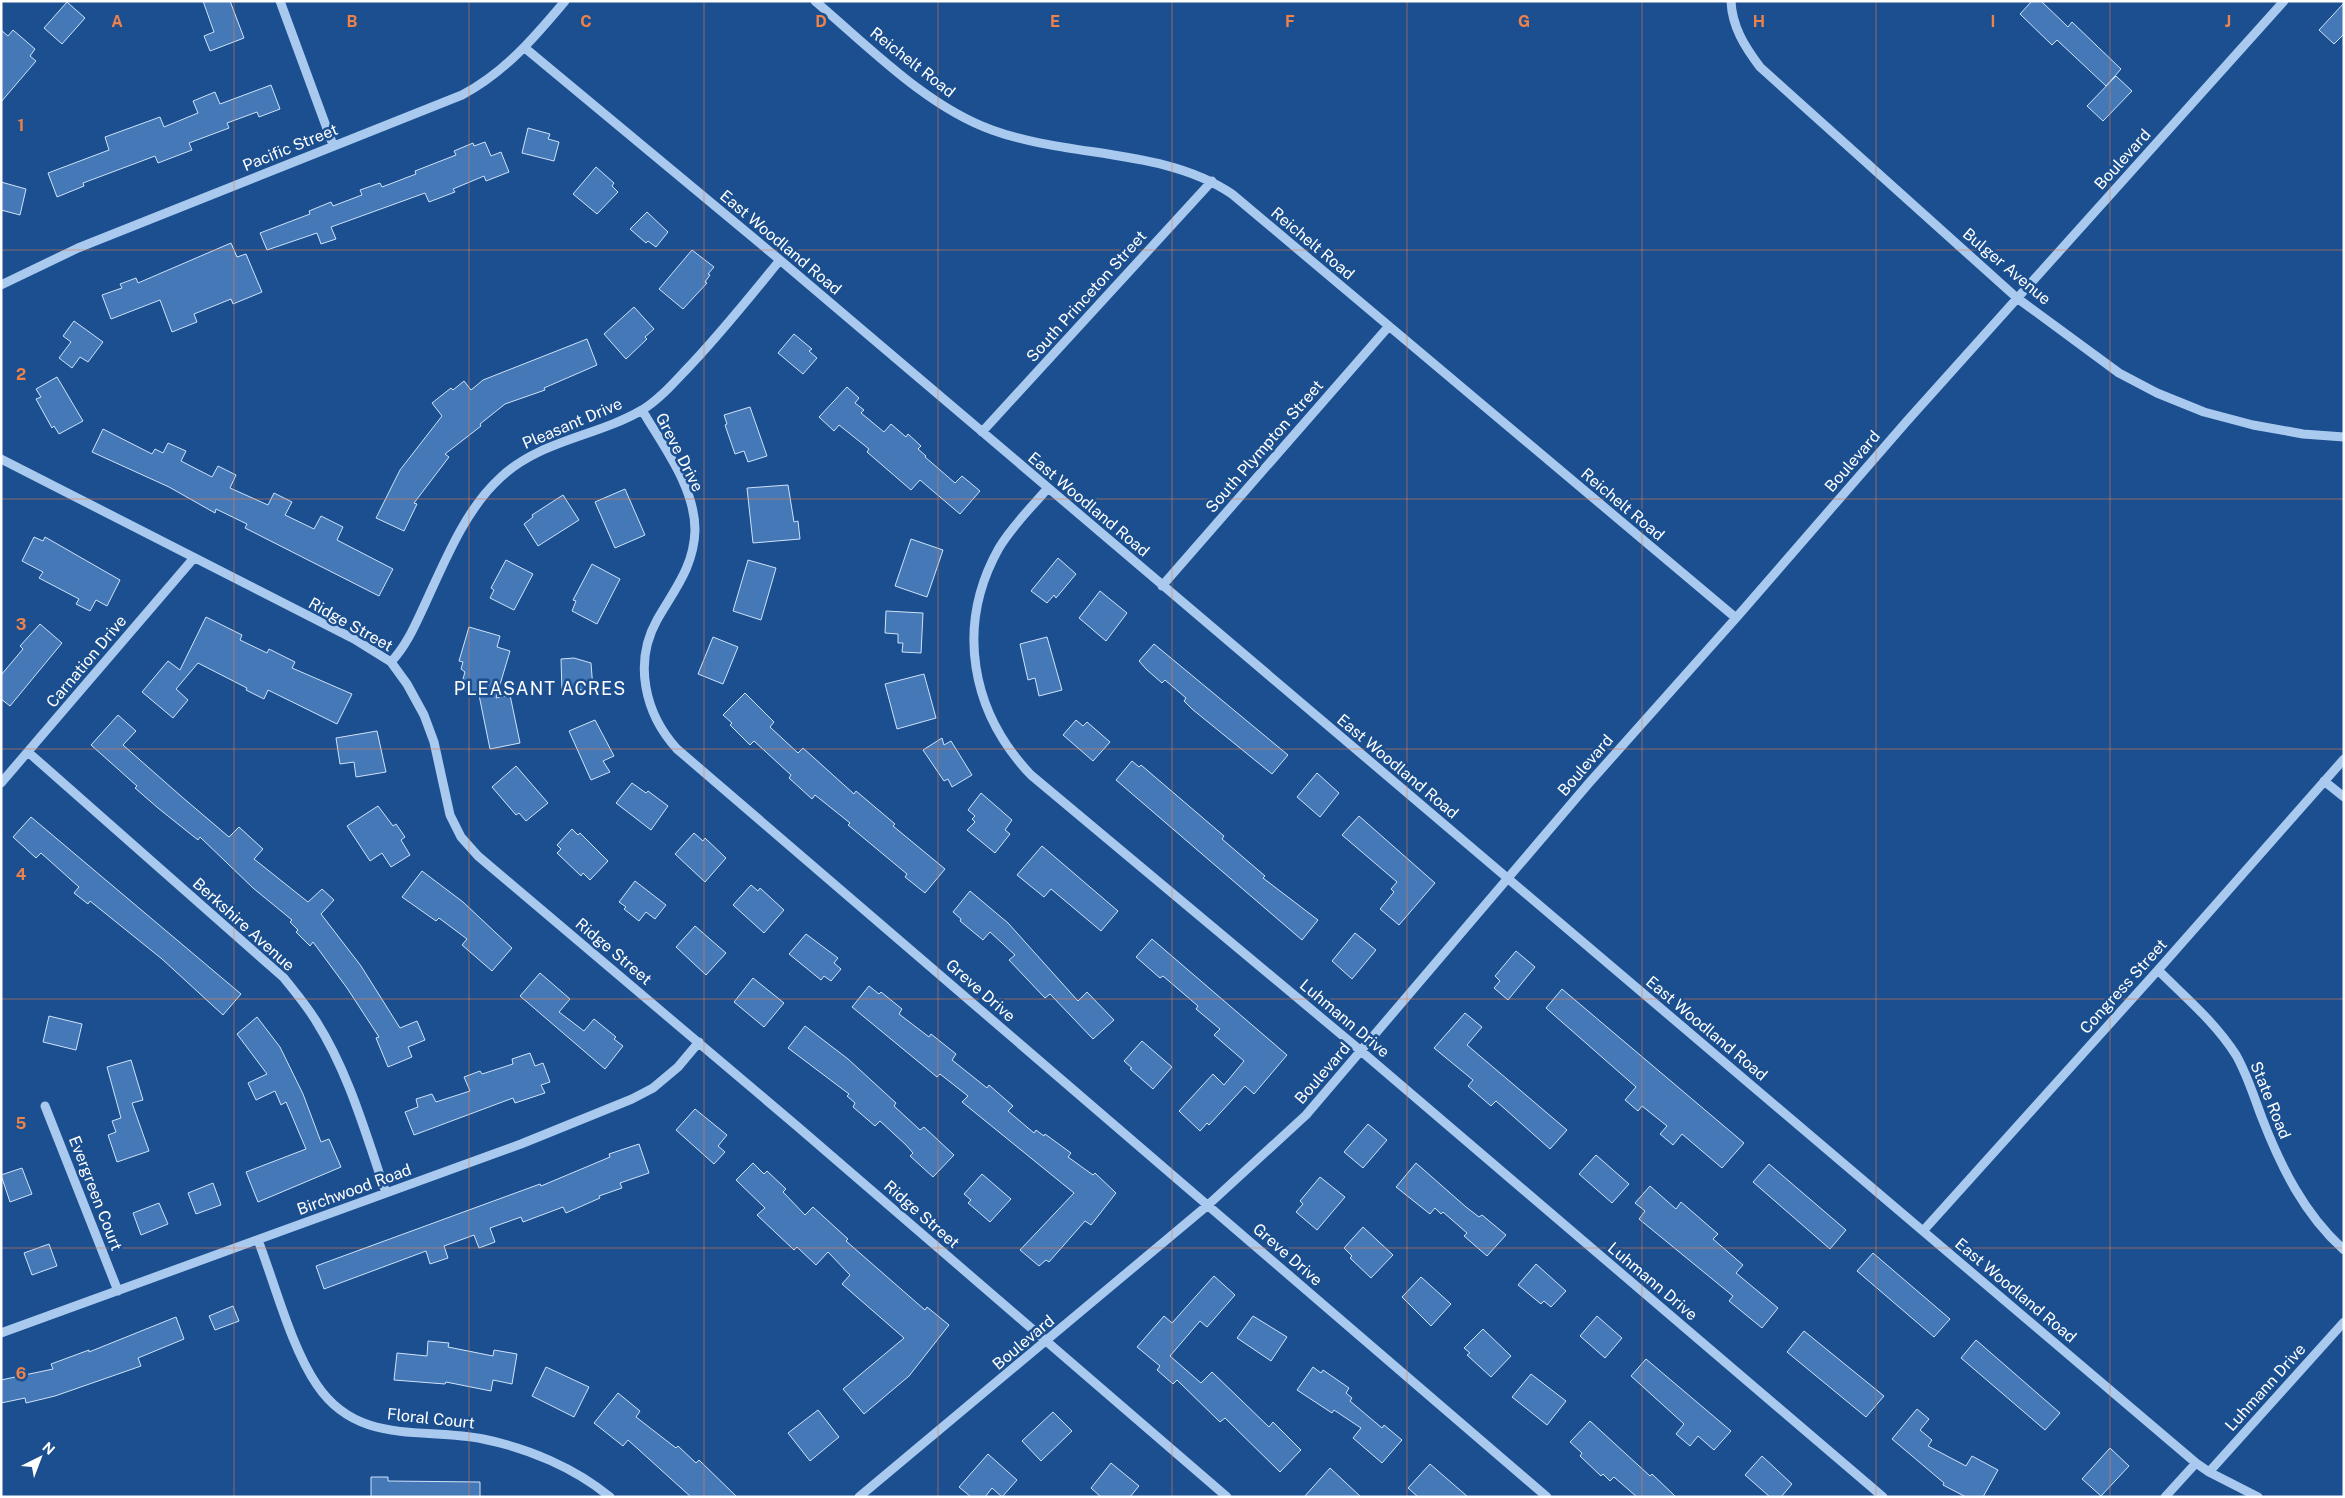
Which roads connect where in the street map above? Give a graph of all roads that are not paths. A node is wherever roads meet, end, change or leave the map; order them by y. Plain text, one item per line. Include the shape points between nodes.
1 (280, 1) edge
2 (565, 1) edge
3 (815, 1) edge
4 (1731, 1) edge
5 (2284, 1) edge
6 (525, 48) junction
7 (334, 145) junction
8 (1212, 180) junction
9 (780, 260) junction
10 (1, 285) edge
11 (2017, 298) junction
12 (1389, 326) junction
13 (642, 410) junction
14 (982, 432) junction
15 (2344, 437) edge
16 (1, 459) edge
17 (1048, 489) junction
18 (193, 559) junction
19 (1162, 586) junction
20 (1736, 618) junction
21 (391, 662) junction
22 (28, 752) junction
23 (2344, 759) edge
24 (2324, 782) junction
25 (1, 783) edge
26 (2344, 797) edge
27 (1508, 878) junction
28 (2158, 970) junction
29 (699, 1042) junction
30 (1361, 1050) junction
31 (45, 1106) dead end
32 (386, 1193) junction
33 (1208, 1205) junction
34 (1923, 1231) junction
35 (258, 1240) junction
36 (2344, 1250) edge
37 (118, 1291) junction
38 (2344, 1322) edge
39 (1, 1333) edge
40 (1047, 1341) junction
41 (2196, 1463) junction
42 (2209, 1472) junction
43 (610, 1497) edge
44 (859, 1497) edge
45 (1227, 1497) edge
46 (1547, 1497) edge
47 (1883, 1497) edge
48 (2165, 1497) edge
49 (2258, 1497) edge

1 - 7 street
2 - 6 street, Pacific Street
3 - 8 street, Reichelt Road via 928,96 954,113 991,130 1022,139 1186,170
4 - 11 street, Bulger Avenue via 1736,27 1760,66
5 - 11 street, Boulevard
6 - 7 street, Pacific Street via 489,79 462,95
6 - 9 street, East Woodland Road
7 - 10 street, Pacific Street via 78,248
8 - 12 street, Reichelt Road
8 - 14 street, South Princeton Street
9 - 13 street, Pleasant Drive via 699,356 668,389
9 - 14 street, East Woodland Road
11 - 15 street, Bulger Avenue via 2119,374 2157,393 2204,412 2253,425
11 - 20 street, Boulevard
12 - 19 street, South Plympton Street
12 - 20 street, Reichelt Road
13 - 21 street, Pleasant Drive via 544,448 500,478 475,508 405,645
13 - 33 street, Greve Drive via 677,470 694,517 691,559 656,621 646,648 646,693 663,734
14 - 17 street, East Woodland Road
16 - 18 street, Ridge Street
17 - 19 street, East Woodland Road
17 - 30 street, Luhmann Drive via 1001,546 978,605 974,637 976,670 987,712 998,733 1014,758 1031,775
18 - 21 street, Ridge Street via 354,639
18 - 22 street, Carnation Drive
19 - 27 street, East Woodland Road
20 - 27 street, Boulevard
21 - 29 street, Ridge Street via 424,715 434,742 450,815 461,838 478,856
22 - 25 street, Carnation Drive
22 - 32 street, Berkshire Avenue via 284,978 316,1021 336,1058
23 - 24 street, Congress Street
24 - 26 street
24 - 28 street, Congress Street
27 - 30 street, Boulevard
27 - 34 street, East Woodland Road
28 - 34 street, Congress Street
28 - 36 street, State Road via 2219,1031 2237,1056 2278,1159 2295,1191 2319,1224
29 - 32 street, Birchwood Road via 678,1067 653,1088 632,1099
29 - 40 street, Ridge Street
30 - 33 street, Boulevard via 1288,1133
30 - 47 street, Luhmann Drive
31 - 37 street, Evergreen Court
32 - 35 street, Birchwood Road
33 - 40 street, Boulevard
33 - 46 street, Greve Drive
34 - 41 street, East Woodland Road
35 - 37 street, Birchwood Road
35 - 43 street, Floral Court via 303,1362 318,1386 340,1409 354,1419 396,1433 483,1439 518,1449 556,1463
37 - 39 street, Birchwood Road
38 - 42 street, Luhmann Drive
40 - 44 street, Boulevard
40 - 45 street, Ridge Street
41 - 42 street, East Woodland Road
41 - 48 street
42 - 49 street, East Woodland Road

